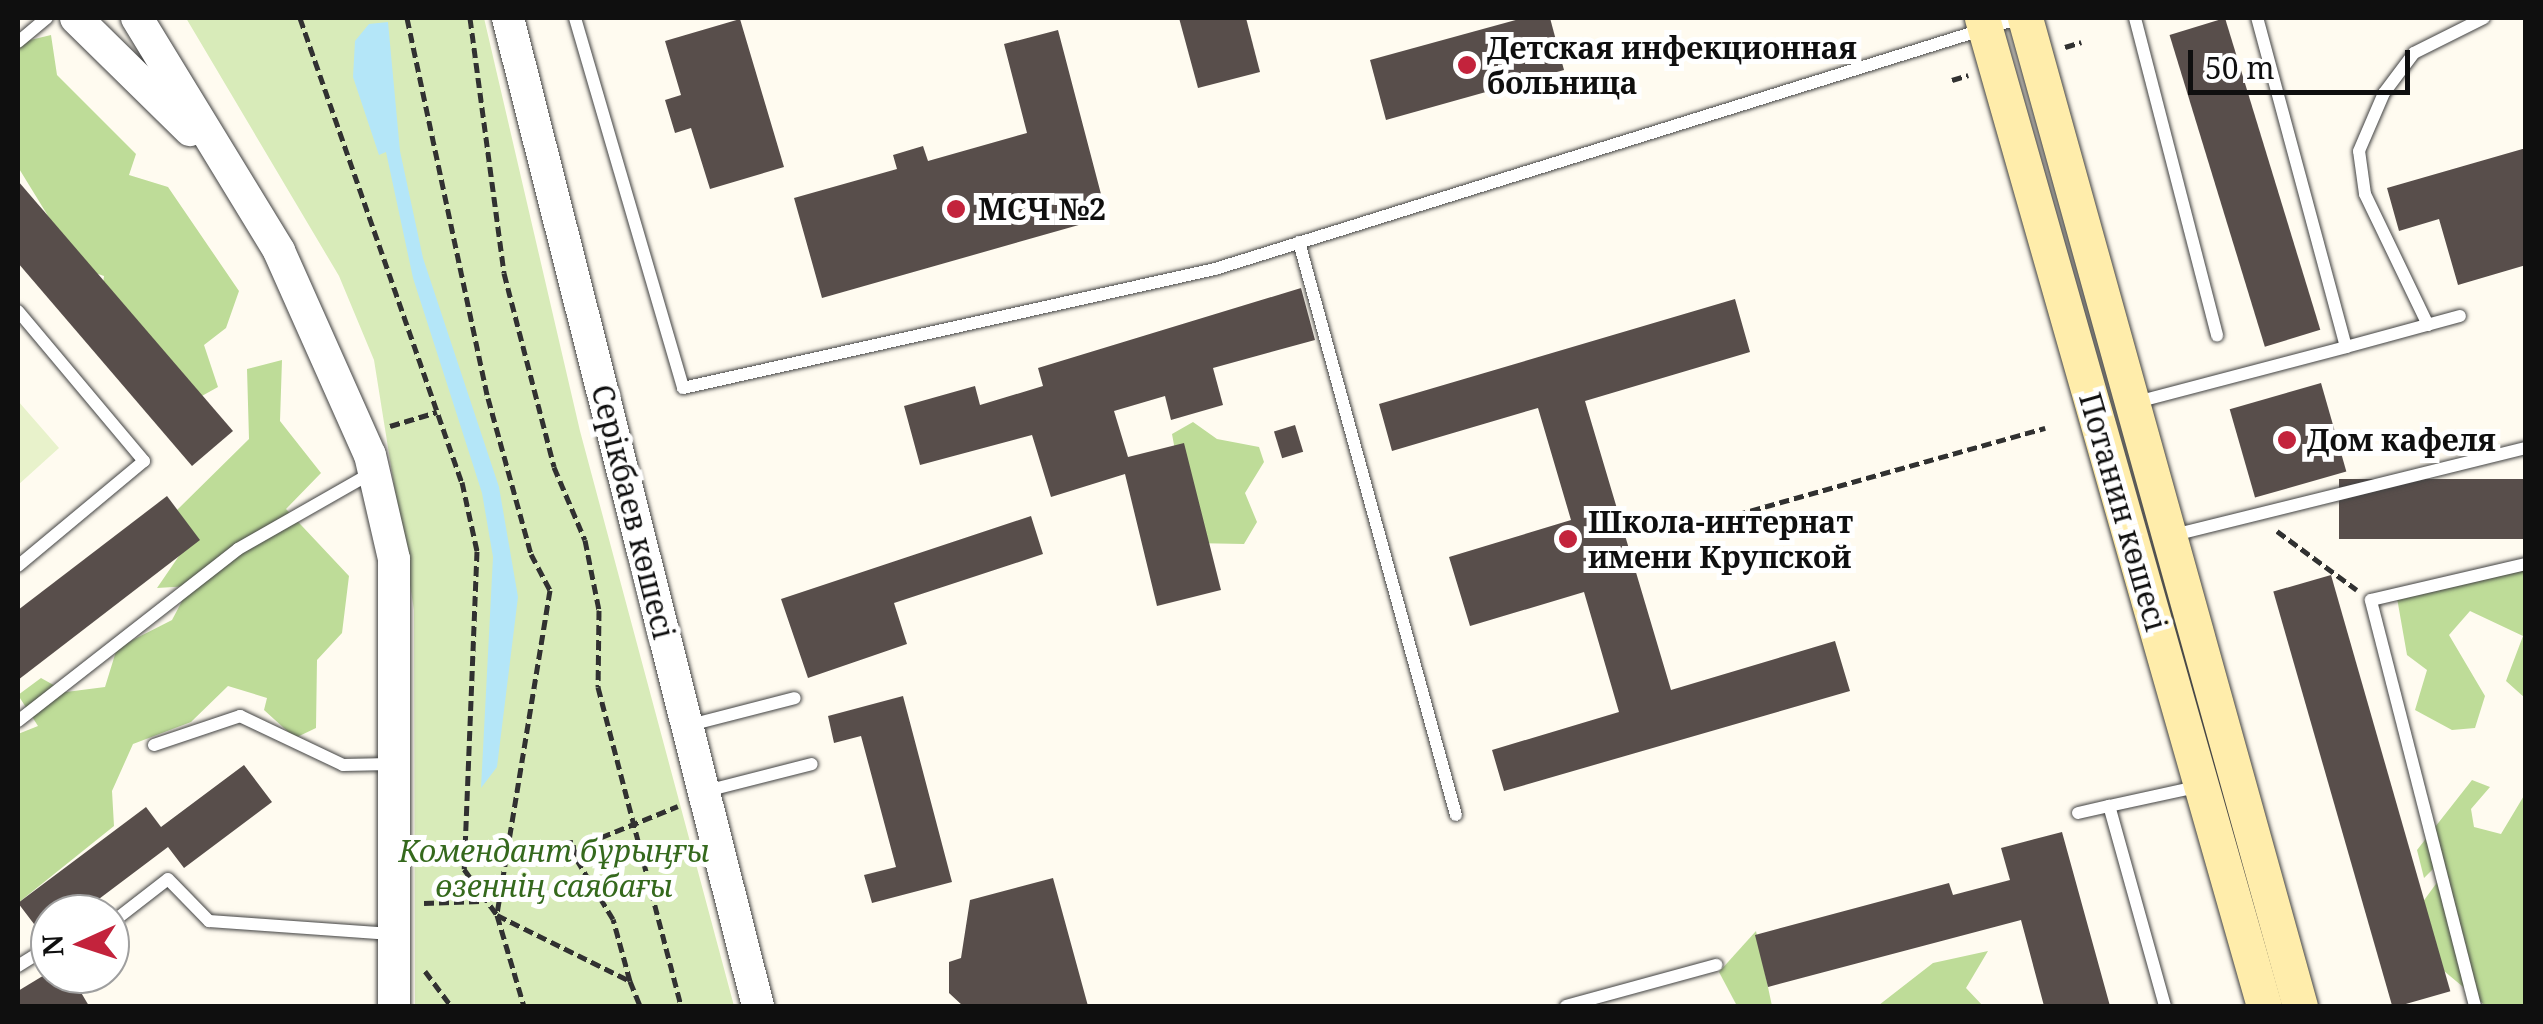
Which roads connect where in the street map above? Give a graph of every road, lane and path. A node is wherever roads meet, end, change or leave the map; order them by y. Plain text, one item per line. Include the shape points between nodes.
1 (47, 18) edge
2 (76, 18) edge
3 (137, 18) edge
4 (300, 18) edge
5 (407, 18) edge
6 (470, 18) edge
7 (508, 18) edge
8 (575, 18) edge
9 (2022, 18) edge
10 (2135, 18) edge
11 (2258, 18) edge
12 (2484, 18) edge
13 (1984, 22) edge
14 (18, 42) edge
15 (212, 150) junction
16 (1300, 242) junction
17 (18, 312) edge
18 (2460, 316) dead end
19 (2428, 325) junction
20 (2218, 336) dead end
21 (2346, 346) junction
22 (2130, 404) junction
23 (437, 412) junction
24 (2045, 428) dead end
25 (378, 430) dead end
26 (2526, 448) edge
27 (374, 472) junction
28 (2252, 514) junction
29 (1664, 535) dead end
30 (2172, 536) junction
31 (2526, 564) edge
32 (18, 566) edge
33 (2371, 600) junction
34 (794, 698) dead end
35 (18, 720) edge
36 (687, 726) junction
37 (154, 745) dead end
38 (390, 764) junction
39 (812, 764) dead end
40 (2201, 786) junction
41 (704, 791) junction
42 (2109, 806) junction
43 (2078, 813) dead end
44 (1456, 815) dead end
45 (551, 844) junction
46 (511, 846) junction
47 (574, 855) junction
48 (481, 901) junction
49 (408, 904) dead end
50 (130, 908) edge
51 (497, 915) junction
52 (392, 934) junction
53 (1716, 966) dead end
54 (630, 981) junction
55 (1615, 1000) edge
56 (394, 1006) edge
57 (524, 1006) edge
58 (640, 1006) edge
59 (681, 1006) edge
60 (758, 1006) edge
61 (1566, 1006) edge
62 (2165, 1006) edge
63 (2264, 1006) edge
64 (2300, 1006) edge
65 (2475, 1006) edge

1 - 14 lane
2 - 15 street
3 - 15 street
4 - 23 path
5 - 46 path via 488,398 531,554 550,590
6 - 59 path via 504,273 554,467 585,540 599,610 598,687
7 - 36 street, Серікбаев көшесі
8 - 16 lane via 682,388 1215,270
9 - 13 lane
9 - 22 main road, Потанин көшесі
10 - 20 lane
11 - 21 lane
12 - 19 lane via 2414,52 2384,94 2360,151 2365,194
13 - 16 lane
13 - 40 main road, Потанин көшесі
15 - 27 street via 279,251
16 - 44 lane
17 - 32 lane via 144,461
18 - 19 lane
19 - 21 lane
21 - 22 lane
22 - 30 main road, Потанин көшесі
23 - 25 path
23 - 48 path via 477,551 462,812 464,870
24 - 29 path
26 - 28 lane
27 - 35 lane via 238,550
27 - 38 street via 394,560
28 - 30 lane
28 - 33 path
30 - 64 main road, Потанин көшесі
31 - 33 lane
33 - 65 lane
34 - 36 lane
36 - 41 street, Серікбаев көшесі
37 - 38 lane via 240,716 343,765
38 - 52 street
39 - 41 lane
40 - 42 lane
40 - 63 main road, Потанин көшесі
41 - 60 street, Серікбаев көшесі
42 - 43 lane
42 - 62 lane
45 - 46 path
45 - 47 path via 568,838
45 - 47 path via 557,861
46 - 51 path
47 - 54 path via 614,919
48 - 49 path
48 - 51 path
50 - 52 lane via 168,879 210,921
51 - 54 path
51 - 57 path
52 - 56 street
53 - 55 lane
54 - 58 path
55 - 61 lane

